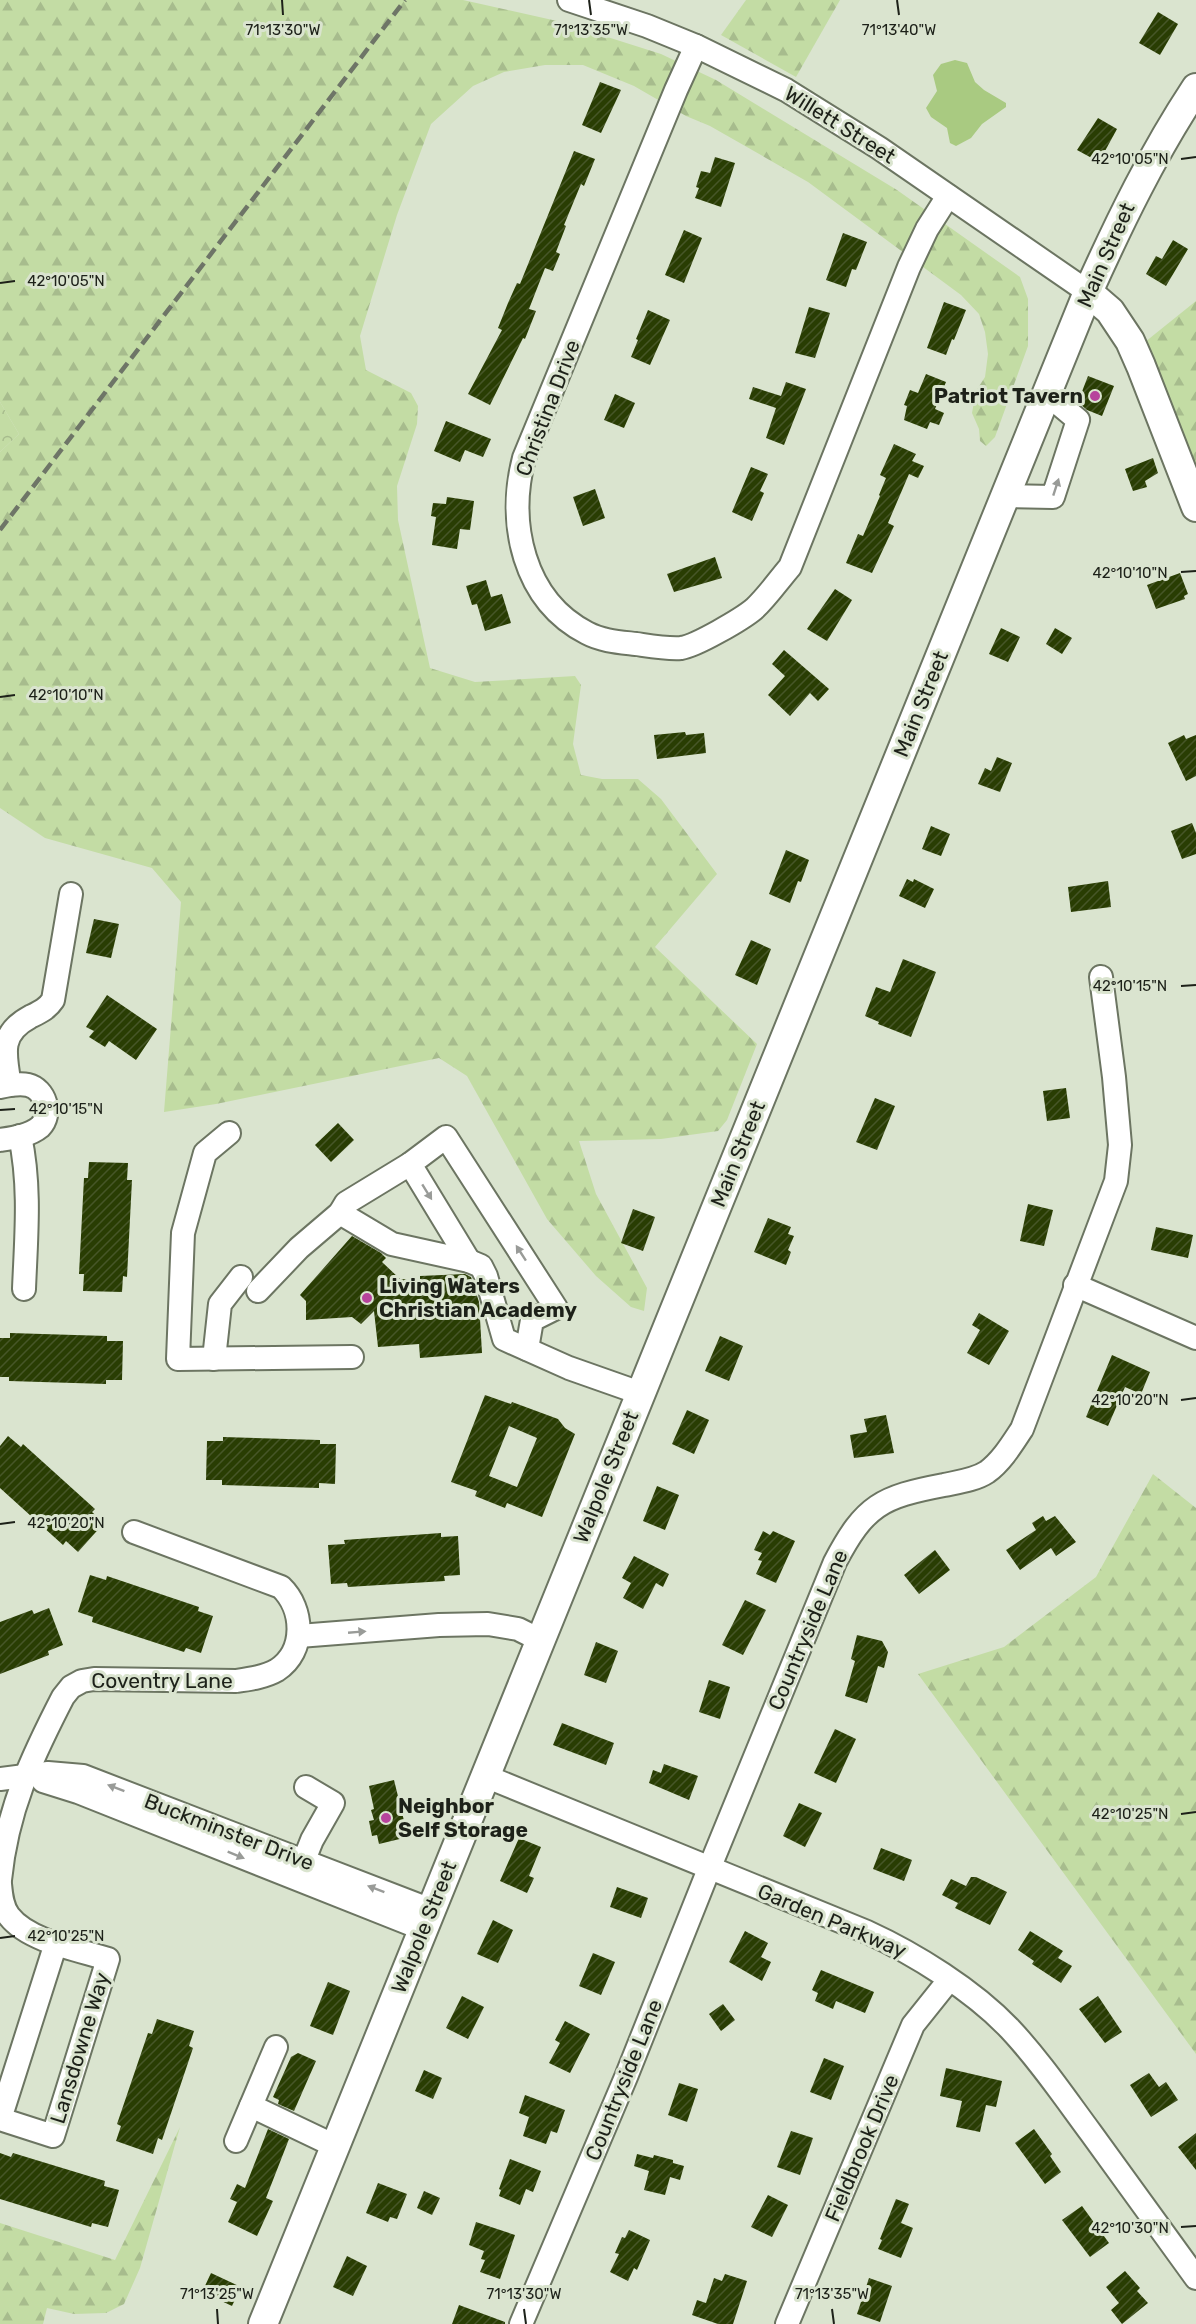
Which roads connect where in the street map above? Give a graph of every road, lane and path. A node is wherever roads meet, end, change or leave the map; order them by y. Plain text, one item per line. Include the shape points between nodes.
1 (569, 0) edge
2 (696, 46) junction
3 (1196, 88) edge
4 (948, 196) junction
5 (1088, 292) junction
6 (1047, 394) junction
7 (1005, 496) junction
8 (1196, 507) edge
9 (71, 894) dead end
10 (1101, 977) dead end
11 (5, 1086) edge
12 (230, 1133) dead end
13 (10, 1138) edge
14 (410, 1164) junction
15 (340, 1213) junction
16 (469, 1261) junction
17 (1075, 1285) junction
18 (24, 1289) dead end
19 (666, 1330) joint
20 (1196, 1338) edge
21 (527, 1349) junction
22 (352, 1357) dead end
23 (214, 1359) junction
24 (640, 1393) junction
25 (134, 1532) dead end
26 (298, 1636) junction
27 (540, 1640) junction
28 (24, 1776) junction
29 (485, 1776) junction
30 (0, 1779) edge
31 (306, 1787) dead end
32 (300, 1869) junction
33 (708, 1869) junction
34 (0, 1882) edge
35 (427, 1919) junction
36 (56, 1943) junction
37 (949, 1980) junction
38 (276, 2047) dead end
39 (251, 2106) junction
40 (236, 2141) dead end
41 (335, 2146) junction
42 (1196, 2278) edge
43 (263, 2324) edge
44 (521, 2324) edge
45 (787, 2324) edge

1 - 2 street, Willett Street
2 - 4 street, Willett Street via 786,90
2 - 4 street, Christina Drive via 520,474 518,532 533,578 557,613 586,633 604,640 682,648 744,616 767,595 790,567 909,267
3 - 5 main road, Main Street via 1130,199
4 - 5 street, Willett Street
5 - 6 main road, Main Street
5 - 8 main road via 1110,311 1130,340
6 - 7 main road, Main Street
7 -> 6 street via 1053,497 1078,420
7 - 19 main road, Main Street
9 - 11 street via 53,1000 41,1012 9,1028 5,1036
10 - 17 street, Countryside Lane via 1120,1145 1116,1180
11 - 13 street via 28,1085 37,1089 47,1113 44,1122 32,1132
12 - 23 street via 205,1153 183,1233 178,1359
13 - 18 street via 26,1173
14 - 15 street via 346,1203
14 -> 16 street
21 -> 14 street via 532,1320 556,1308 446,1137
15 - 16 street via 392,1244
15 - 23 street via 299,1248 220,1304
16 - 21 street via 481,1266 486,1276 504,1339
17 - 20 street
17 - 33 street, Countryside Lane via 1022,1429 1004,1455 987,1472 968,1480 893,1496 869,1512 849,1534
19 - 24 main road, Walpole Street
21 - 24 street
22 - 23 street
24 - 27 main road, Walpole Street
25 - 26 street via 280,1587 291,1596 296,1609
26 -> 27 street via 468,1623 506,1626
26 - 28 street, Coventry Lane via 295,1649 283,1665 251,1679 82,1681 63,1697
27 - 29 main road, Walpole Street
28 - 30 street, Buckminster Drive
28 - 32 street, Buckminster Drive via 67,1773 93,1780
28 - 34 street, Lansdowne Way via 9,1826
29 - 33 street, Garden Parkway
29 - 35 main road, Walpole Street
31 - 32 street via 333,1803
32 - 35 street, Buckminster Drive
33 - 37 street, Garden Parkway via 877,1937
33 - 44 street, Countryside Lane via 626,2077
34 - 36 street, Lansdowne Way via 8,1915 20,1928
35 - 41 main road, Walpole Street
36 - 36 street, Lansdowne Way via 0,2119 53,2136 108,1959
37 - 42 street, Garden Parkway via 1009,2028 1034,2057
37 - 45 street, Fieldbrook Drive via 913,2025
38 - 39 street
39 - 40 street
39 - 41 street
41 - 43 main road, Walpole Street

